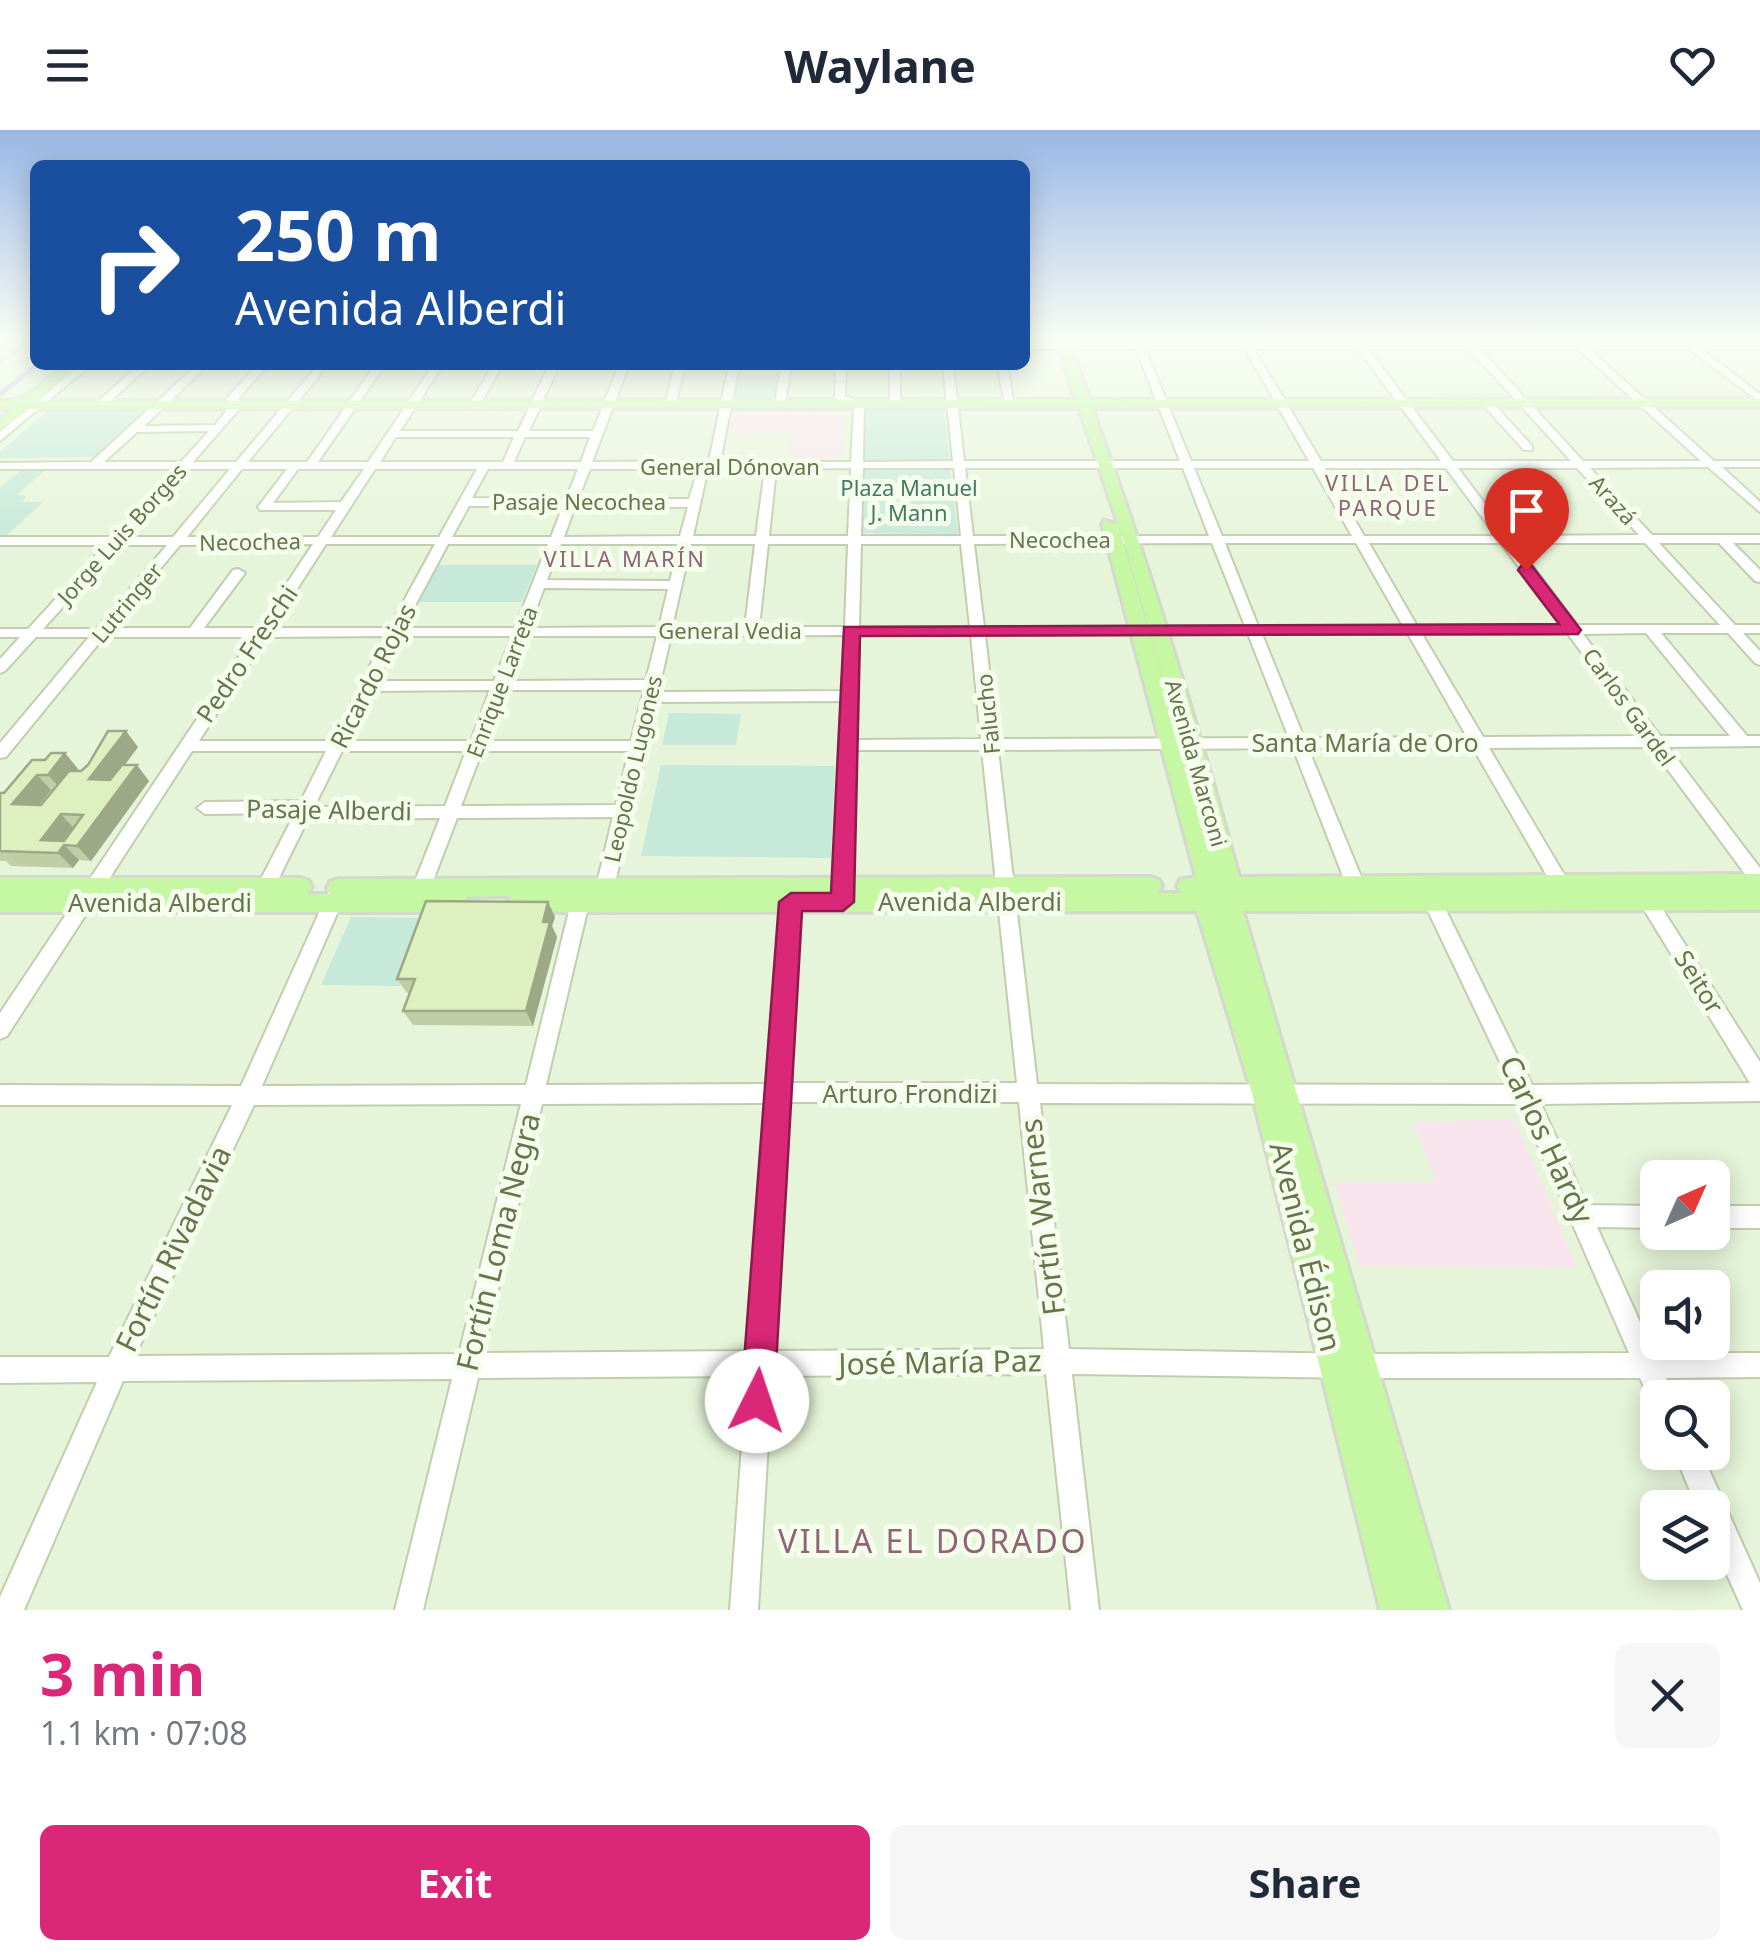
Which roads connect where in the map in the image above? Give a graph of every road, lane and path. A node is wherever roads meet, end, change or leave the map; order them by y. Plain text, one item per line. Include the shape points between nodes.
1 (19, 409) edge
2 (21, 409) edge
3 (155, 409) edge
4 (230, 409) edge
5 (286, 409) edge
6 (348, 409) edge
7 (410, 409) edge
8 (534, 409) edge
9 (609, 409) edge
10 (724, 409) edge
11 (859, 409) edge
12 (952, 409) edge
13 (1079, 409) edge
14 (1164, 409) edge
15 (1284, 409) edge
16 (1408, 409) edge
17 (1493, 409) edge
18 (1531, 409) edge
19 (1651, 409) edge
20 (0, 426) edge
21 (218, 428) junction
22 (131, 429) junction
23 (395, 434) junction
24 (522, 434) junction
25 (598, 434) junction
26 (0, 438) edge
27 (1528, 448) dead end
28 (1712, 464) junction
29 (1760, 464) edge
30 (96, 465) junction
31 (1188, 465) junction
32 (1318, 465) junction
33 (1448, 465) junction
34 (1582, 465) junction
35 (0, 466) edge
36 (772, 466) junction
37 (858, 466) junction
38 (958, 466) junction
39 (1100, 466) junction
40 (184, 467) junction
41 (241, 467) junction
42 (294, 467) junction
43 (309, 467) junction
44 (373, 467) junction
45 (506, 467) junction
46 (585, 467) junction
47 (711, 467) junction
48 (483, 468) junction
49 (464, 502) junction
50 (571, 502) junction
51 (694, 502) junction
52 (346, 506) junction
53 (1760, 508) edge
54 (853, 539) junction
55 (1359, 539) junction
56 (1648, 539) junction
57 (1722, 539) junction
58 (1760, 539) edge
59 (765, 540) junction
60 (967, 540) junction
61 (1217, 540) junction
62 (1504, 540) junction
63 (0, 541) edge
64 (322, 541) junction
65 (443, 541) junction
66 (556, 541) junction
67 (684, 541) junction
68 (1123, 541) junction
69 (117, 542) junction
70 (178, 542) junction
71 (238, 573) dead end
72 (1760, 578) edge
73 (540, 584) junction
74 (675, 585) junction
75 (1251, 628) junction
76 (1409, 628) junction
77 (1148, 629) junction
78 (1732, 629) junction
79 (1760, 629) edge
80 (979, 630) junction
81 (1572, 630) junction
82 (1651, 630) junction
83 (664, 631) junction
84 (851, 631) junction
85 (102, 632) junction
86 (194, 632) junction
87 (394, 632) junction
88 (522, 632) junction
89 (751, 632) junction
90 (0, 633) edge
91 (32, 633) junction
92 (262, 633) junction
93 (1760, 660) edge
94 (0, 668) edge
95 (368, 686) junction
96 (501, 686) junction
97 (652, 691) junction
98 (848, 696) junction
99 (1751, 741) edge
100 (1476, 742) junction
101 (1182, 743) junction
102 (476, 744) junction
103 (849, 744) junction
104 (991, 744) junction
105 (1298, 744) junction
106 (1656, 744) junction
107 (339, 745) junction
108 (186, 746) junction
109 (638, 746) junction
110 (0, 753) edge
111 (205, 808) dead end
112 (624, 811) junction
113 (452, 812) junction
114 (306, 813) junction
115 (1760, 882) edge
116 (1560, 883) junction
117 (1355, 884) junction
118 (422, 886) junction
119 (266, 887) junction
120 (604, 887) junction
121 (0, 888) edge
122 (1642, 892) junction
123 (843, 893) junction
124 (1429, 893) junction
125 (792, 894) junction
126 (1005, 894) junction
127 (1219, 894) junction
128 (87, 895) junction
129 (336, 896) junction
130 (1760, 902) edge
131 (0, 903) edge
132 (580, 903) junction
133 (0, 1030) edge
134 (1760, 1080) edge
135 (1760, 1092) edge
136 (780, 1093) junction
137 (1275, 1093) junction
138 (0, 1095) edge
139 (1029, 1095) junction
140 (247, 1097) junction
141 (1527, 1097) junction
142 (536, 1098) junction
143 (1581, 1216) junction
144 (1640, 1217) edge
145 (1730, 1217) edge
146 (1760, 1218) edge
147 (1060, 1360) junction
148 (1760, 1365) edge
149 (760, 1366) junction
150 (1349, 1366) junction
151 (468, 1367) junction
152 (1648, 1367) junction
153 (0, 1370) edge
154 (116, 1370) junction
155 (1654, 1380) edge
156 (1730, 1549) edge
157 (9, 1610) edge
158 (409, 1610) edge
159 (744, 1610) edge
160 (1085, 1610) edge
161 (1398, 1610) edge
162 (1432, 1610) edge
163 (1758, 1610) edge

1 - 20 main road
2 - 26 street
3 - 22 street
4 - 21 street, Jorge Luis Borges
5 - 41 street, Lutringer
6 - 43 street
7 - 23 street, Pedro Freschi
8 - 24 street
9 - 25 street, Enrique Larreta
10 - 47 street, Leopoldo Lugones
11 - 37 street
12 - 38 street, Falucho
13 - 39 main road, Avenida Marconi
14 - 31 street
15 - 32 street
16 - 33 street, Carlos Gardel
17 - 27 street
18 - 34 street, Arazá
19 - 28 street
21 - 22 street
21 - 40 street, Jorge Luis Borges
22 - 30 street
23 - 24 street
23 - 44 street, Pedro Freschi
24 - 25 street
24 - 45 street
25 - 46 street, Enrique Larreta
28 - 29 street, General Dónovan
28 - 34 street, General Dónovan
28 - 53 street
30 - 35 street, General Dónovan
30 - 40 street, General Dónovan
31 - 32 street, General Dónovan
31 - 39 street, General Dónovan
31 - 61 street
32 - 33 street, General Dónovan
32 - 55 street
33 - 34 street, General Dónovan
33 - 62 street, Carlos Gardel
34 - 56 street, Arazá
36 - 37 street, General Dónovan
36 - 47 street, General Dónovan
36 - 59 street
37 - 38 street, General Dónovan
37 - 54 street
38 - 39 street, General Dónovan
38 - 60 street, Falucho
39 - 68 main road, Avenida Marconi
40 - 41 street, General Dónovan
40 - 69 street, Jorge Luis Borges
41 - 42 street, General Dónovan
41 - 70 street, Lutringer
42 - 43 street, General Dónovan
42 - 52 street via 264,506
43 - 44 street, General Dónovan
44 - 48 street, General Dónovan
44 - 52 street, Pedro Freschi
45 - 46 street, General Dónovan
45 - 48 street, General Dónovan
46 - 47 street, General Dónovan
46 - 50 street, Enrique Larreta
47 - 51 street, Leopoldo Lugones via 702,471
48 - 49 street, Ricardo Rojas
49 - 50 street, Pasaje Necochea
49 - 65 street, Ricardo Rojas
50 - 51 street, Pasaje Necochea
50 - 66 street, Enrique Larreta
51 - 67 street, Leopoldo Lugones
52 - 64 street, Pedro Freschi
54 - 59 street, Necochea
54 - 60 street, Necochea
54 - 84 street
55 - 61 street, Necochea
55 - 62 street, Necochea
55 - 76 street
56 - 57 street, Necochea
56 - 62 street, Necochea
56 - 78 street, Arazá
57 - 58 street, Necochea
57 - 72 street
59 - 67 street, Necochea
59 - 89 street
60 - 68 street, Necochea
60 - 80 street, Falucho
61 - 68 street, Necochea
61 - 75 street
62 - 81 street, Carlos Gardel
63 - 69 street, Necochea
64 - 65 street, Necochea
64 - 70 street, Necochea
64 - 92 street, Pedro Freschi
65 - 66 street, Necochea
65 - 87 street, Ricardo Rojas
66 - 67 street, Necochea
66 - 73 street, Enrique Larreta
67 - 74 street, Leopoldo Lugones
68 - 77 main road, Avenida Marconi
69 - 70 street, Necochea
69 - 91 street, Jorge Luis Borges
70 - 85 street, Lutringer
71 - 86 street
73 - 74 street
73 - 88 street, Enrique Larreta
74 - 83 street, Leopoldo Lugones
75 - 76 street, General Vedia
75 - 77 street, General Vedia
75 - 105 street
76 - 81 street, General Vedia
76 - 100 street
77 - 80 street, General Vedia
77 - 101 main road, Avenida Marconi
78 - 79 street, General Vedia
78 - 82 street, General Vedia
78 - 93 street, Arazá
80 - 84 street, General Vedia
80 - 104 street, Falucho
81 - 82 street, General Vedia
81 - 106 street, Carlos Gardel
82 - 99 street
83 - 88 street, General Vedia
83 - 89 street, General Vedia
83 - 97 street, Leopoldo Lugones
84 - 89 street, General Vedia
84 - 98 street
85 - 86 street, General Vedia
85 - 91 street, General Vedia
85 - 110 street, Lutringer
86 - 92 street, General Vedia
87 - 88 street, General Vedia
87 - 92 street, General Vedia
87 - 95 street, Ricardo Rojas
88 - 96 street, Enrique Larreta
90 - 91 street, General Vedia
91 - 94 street, Jorge Luis Borges
92 - 108 street, Pedro Freschi
95 - 96 street
95 - 107 street, Ricardo Rojas
96 - 97 street
96 - 102 street, Enrique Larreta
97 - 98 street
97 - 109 street, Leopoldo Lugones
98 - 103 street
99 - 106 street, Santa María de Oro
100 - 105 street, Santa María de Oro
100 - 106 street, Santa María de Oro
100 - 116 street
101 - 104 street, Santa María de Oro
101 - 105 street, Santa María de Oro
101 - 127 main road, Avenida Marconi
102 - 107 street
102 - 109 street
102 - 113 street, Enrique Larreta
103 - 104 street, Santa María de Oro
103 - 123 street
104 - 126 street, Falucho
105 - 117 street
106 - 115 street, Carlos Gardel
107 - 108 street
107 - 114 street, Ricardo Rojas
108 - 128 street, Pedro Freschi
109 - 112 street, Leopoldo Lugones
111 - 114 street, Pasaje Alberdi via 302,807
112 - 113 street, Pasaje Alberdi
112 - 120 street, Leopoldo Lugones
113 - 114 street, Pasaje Alberdi
113 - 118 street, Enrique Larreta
114 - 119 street, Ricardo Rojas
115 - 122 main road, Avenida Alberdi
116 - 122 main road, Avenida Alberdi
116 - 124 main road, Avenida Alberdi
117 - 124 main road, Avenida Alberdi
117 - 127 main road, Avenida Alberdi
118 - 120 main road, Avenida Alberdi
118 - 129 main road, Avenida Alberdi
119 - 128 main road, Avenida Alberdi
119 - 129 main road, Avenida Alberdi
120 - 125 main road, Avenida Alberdi
120 - 132 street
121 - 128 main road, Avenida Alberdi
122 - 124 main road, Avenida Alberdi
122 - 130 main road, Avenida Alberdi
122 - 134 street, Seitor
123 - 125 main road, Avenida Alberdi
123 - 126 main road, Avenida Alberdi
124 - 127 main road, Avenida Alberdi
124 - 141 street, Carlos Hardy
125 - 132 main road, Avenida Alberdi
125 - 136 street
126 - 127 main road, Avenida Alberdi
126 - 139 street, Fortín Warnes
127 - 137 main road, Avenida Édison
128 - 129 main road, Avenida Alberdi
128 - 131 main road, Avenida Alberdi
128 - 133 street, Pedro Freschi
129 - 132 main road, Avenida Alberdi
129 - 140 street, Fortín Rivadavia
132 - 142 street, Fortín Loma Negra
135 - 141 street, Arturo Frondizi
136 - 139 street, Arturo Frondizi
136 - 142 street, Arturo Frondizi
136 - 149 street
137 - 139 street, Arturo Frondizi
137 - 141 street, Arturo Frondizi
137 - 150 main road, Avenida Édison
138 - 140 street, Arturo Frondizi
139 - 147 street, Fortín Warnes
140 - 142 street, Arturo Frondizi
140 - 154 street, Fortín Rivadavia
141 - 143 street, Carlos Hardy
142 - 151 street, Fortín Loma Negra
143 - 144 street
143 - 152 street, Carlos Hardy
145 - 146 street
147 - 149 street, José María Paz
147 - 150 street, José María Paz
147 - 160 street, Fortín Warnes
148 - 152 street, José María Paz
149 - 151 street, José María Paz
149 - 159 street
150 - 152 street, José María Paz
150 - 161 main road, Avenida Édison
150 - 162 main road, Avenida Édison
151 - 154 street, José María Paz
151 - 158 street, Fortín Loma Negra
152 - 155 street, Carlos Hardy
153 - 154 street, José María Paz
154 - 157 street, Fortín Rivadavia
156 - 163 street

